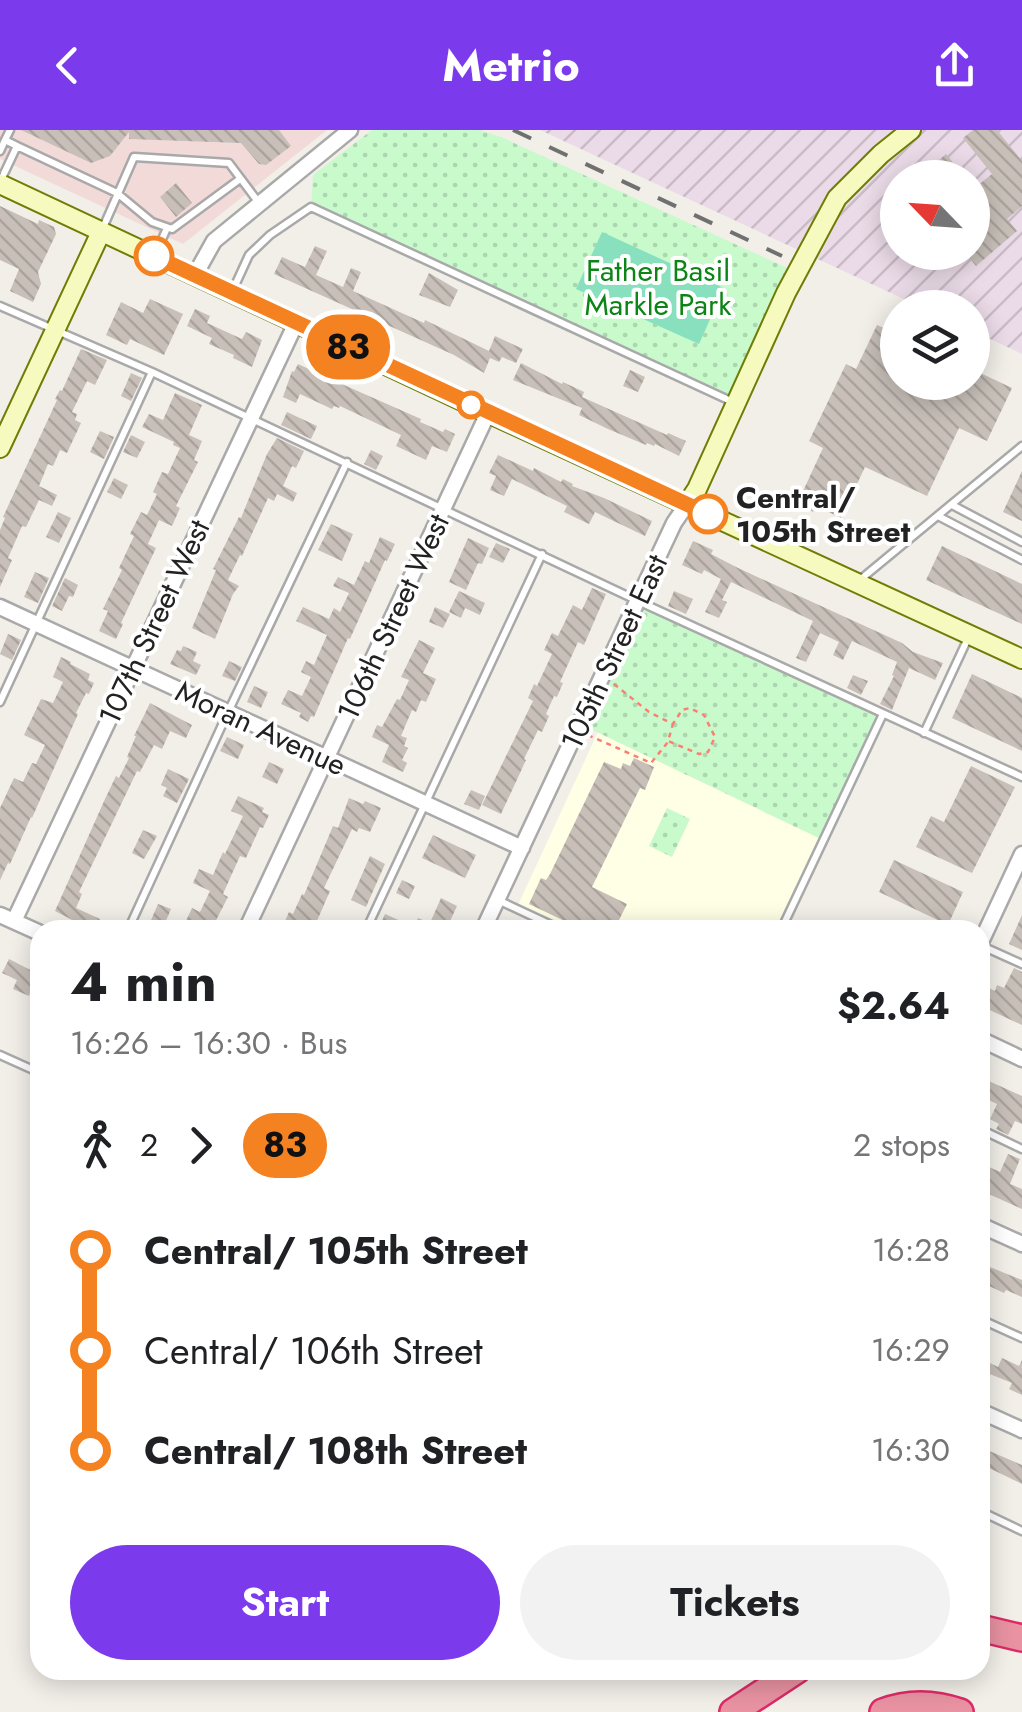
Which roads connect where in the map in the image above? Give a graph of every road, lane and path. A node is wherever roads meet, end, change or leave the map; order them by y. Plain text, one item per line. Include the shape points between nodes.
1 (10, 130) edge
2 (350, 130) edge
3 (910, 130) edge
4 (5, 140) junction
5 (17, 146) junction
6 (0, 151) edge
7 (240, 179) junction
8 (0, 183) edge
9 (118, 193) junction
10 (259, 203) junction
11 (167, 228) junction
12 (101, 232) junction
13 (154, 256) junction
14 (195, 275) junction
15 (232, 292) junction
16 (0, 306) edge
17 (296, 323) junction
18 (56, 329) junction
19 (152, 372) junction
20 (736, 404) junction
21 (488, 413) junction
22 (249, 418) junction
23 (1022, 446) edge
24 (0, 448) edge
25 (347, 462) junction
26 (687, 504) junction
27 (952, 505) junction
28 (444, 508) junction
29 (938, 516) junction
30 (1022, 542) edge
31 (542, 554) junction
32 (1022, 560) edge
33 (856, 582) junction
34 (638, 601) junction
35 (0, 607) edge
36 (36, 624) junction
37 (969, 635) junction
38 (1022, 659) edge
39 (133, 668) junction
40 (615, 684) dead end
41 (0, 702) edge
42 (228, 712) junction
43 (882, 714) junction
44 (673, 724) junction
45 (924, 733) junction
46 (590, 736) dead end
47 (668, 741) junction
48 (326, 760) junction
49 (1022, 777) edge
50 (425, 804) junction
51 (522, 848) junction
52 (1020, 864) edge
53 (498, 900) junction
54 (7, 918) edge
55 (133, 920) edge
56 (251, 920) edge
57 (371, 920) edge
58 (488, 920) edge
59 (541, 920) edge
60 (786, 920) edge
61 (990, 924) edge
62 (30, 928) edge
63 (990, 949) edge
64 (1022, 964) edge
65 (990, 1044) edge
66 (0, 1055) edge
67 (1022, 1058) edge
68 (30, 1069) edge
69 (990, 1135) edge
70 (1022, 1150) edge
71 (990, 1230) edge
72 (1022, 1244) edge
73 (990, 1323) edge
74 (1022, 1338) edge
75 (990, 1416) edge
76 (1022, 1430) edge
77 (990, 1516) edge
78 (1022, 1531) edge
79 (990, 1630) edge
80 (1020, 1637) edge
81 (780, 1680) edge
82 (733, 1712) edge
83 (884, 1712) edge
84 (960, 1712) edge

1 - 4 lane
2 - 10 street
3 - 20 main road, 105th Street East via 838,198
4 - 5 lane
4 - 6 lane
5 - 8 lane
5 - 9 lane
7 - 9 lane via 228,163 134,157
7 - 10 lane
7 - 11 lane via 176,228
8 - 12 main road
9 - 11 lane
9 - 12 lane
10 - 14 street via 214,241
11 - 13 lane
12 - 13 main road
12 - 18 main road
13 - 14 main road
14 - 15 main road
15 - 17 main road
15 - 20 lane via 248,255 311,207
16 - 18 lane
17 - 21 main road
17 - 22 street, 107th Street West
18 - 19 lane
18 - 24 main road
19 - 22 lane
19 - 36 lane
20 - 26 main road, 105th Street East
21 - 26 main road
21 - 28 street, 106th Street West
22 - 25 lane
22 - 39 street, 107th Street West
23 - 27 lane
25 - 28 lane
25 - 42 lane
26 - 33 main road
26 - 34 street, 105th Street East
27 - 29 lane
27 - 30 lane
28 - 31 lane
28 - 48 street, 106th Street West
29 - 32 lane
29 - 33 lane
31 - 34 lane
31 - 50 lane
33 - 37 main road
34 - 43 lane
34 - 51 street, 105th Street East
35 - 36 street, Moran Avenue
36 - 39 street, Moran Avenue
36 - 41 lane
37 - 38 main road
37 - 45 lane
39 - 42 street, Moran Avenue
39 - 54 street, 107th Street West
40 - 44 path
42 - 48 street, Moran Avenue
42 - 55 lane
43 - 45 lane
43 - 60 lane
44 - 47 path
44 - 47 path via 690,708 704,715 715,737 708,752 699,754
45 - 49 lane
46 - 47 path via 651,763
48 - 50 street, Moran Avenue
48 - 56 street, 106th Street West
50 - 51 street, Moran Avenue
50 - 57 lane
51 - 53 street, 105th Street East
52 - 61 street
53 - 58 street, 105th Street East
53 - 59 lane
54 - 62 street
63 - 64 lane
65 - 67 street
66 - 68 lane
69 - 70 lane
71 - 72 street
73 - 74 lane
75 - 76 street
77 - 78 lane
79 - 80 highway
81 - 82 highway
83 - 84 highway via 906,1705

